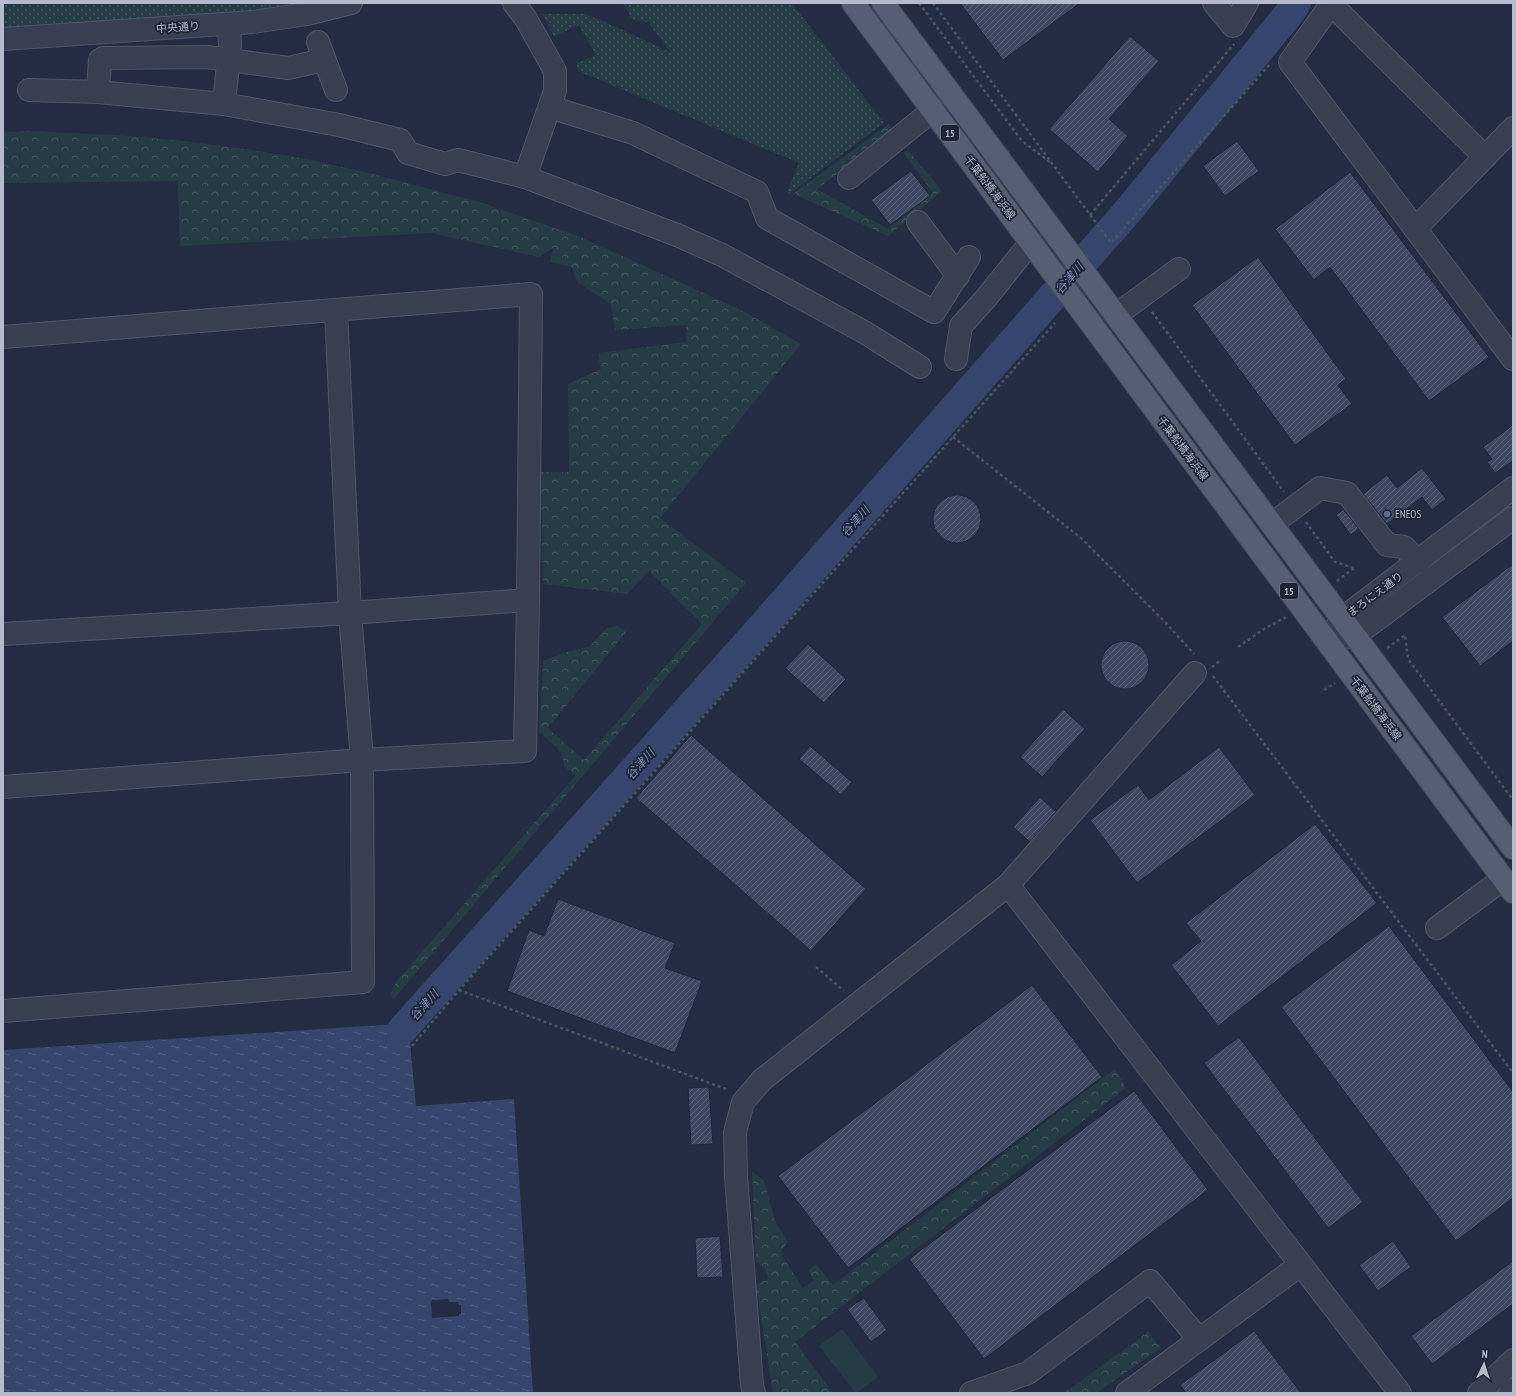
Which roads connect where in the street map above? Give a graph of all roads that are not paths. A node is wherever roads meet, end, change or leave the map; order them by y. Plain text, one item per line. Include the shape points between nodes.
1 (351, 3) edge
2 (514, 3) edge
3 (853, 3) edge
4 (883, 3) edge
5 (1214, 3) edge
6 (1247, 3) edge
7 (1331, 3) edge
8 (229, 24) junction
9 (3, 39) edge
10 (228, 60) junction
11 (29, 90) dead end
12 (336, 90) dead end
13 (98, 92) junction
14 (224, 104) junction
15 (550, 107) junction
16 (932, 110) junction
17 (1513, 128) edge
18 (1485, 157) junction
19 (525, 177) junction
20 (849, 178) dead end
21 (918, 222) dead end
22 (1415, 229) junction
23 (1031, 242) junction
24 (969, 257) dead end
25 (1179, 269) dead end
26 (958, 276) junction
27 (336, 310) junction
28 (934, 312) junction
29 (1116, 315) junction
30 (961, 326) junction
31 (3, 337) edge
32 (956, 358) dead end
33 (1513, 360) edge
34 (920, 367) dead end
35 (1513, 488) edge
36 (1513, 518) edge
37 (1272, 524) junction
38 (1418, 562) junction
39 (528, 600) junction
40 (350, 613) junction
41 (1349, 627) junction
42 (3, 634) edge
43 (1326, 641) junction
44 (1203, 668) road end
45 (362, 760) junction
46 (3, 787) edge
47 (1513, 848) edge
48 (1008, 885) junction
49 (1508, 886) edge
50 (1437, 928) dead end
51 (3, 1011) edge
52 (1300, 1265) junction
53 (1199, 1339) junction
54 (1513, 1360) edge
55 (1513, 1390) edge
56 (754, 1393) edge
57 (971, 1393) edge
58 (1127, 1393) edge
59 (1400, 1393) edge
60 (1479, 1393) edge
61 (1510, 1393) edge

1 - 8 street, 中央通り via 307,14
2 - 15 street via 526,19 555,72 555,92
3 - 16 main road, 千葉船橋海浜線 / 15
4 - 29 main road, 15
5 - 6 street via 1233,26
7 - 18 street
7 - 22 street via 1290,62
8 - 9 street, 中央通り
8 - 10 street
10 - 12 street via 288,68 321,51
10 - 13 street via 207,57 103,58 99,64
10 - 14 street
11 - 13 street
13 - 14 street
14 - 19 street via 339,124 400,140 408,153 445,164 458,160
15 - 19 street
15 - 28 street via 633,133 757,192 767,218
16 - 20 street
16 - 23 main road, 千葉船橋海浜線 / 15
17 - 18 street
18 - 22 street
19 - 34 street via 677,235 722,255 864,332
21 - 26 street
22 - 33 street
23 - 30 street
23 - 43 main road, 千葉船橋海浜線 / 15
24 - 26 street
25 - 29 street
26 - 28 street
27 - 31 street
27 - 39 street via 531,294
27 - 40 street
28 - 30 street
29 - 37 main road, 15
30 - 32 street
35 - 38 street, まろにえ通り
36 - 41 street, まろにえ通り
37 - 38 street via 1320,488 1347,493 1387,545 1404,547
37 - 41 main road, 15
38 - 41 street, まろにえ通り
39 - 40 street
39 - 45 street via 525,751
40 - 42 street
40 - 45 street
41 - 43 street, まろにえ通り
41 - 47 main road, 15
43 - 49 main road, 千葉船橋海浜線 / 15
44 - 48 street
45 - 46 street
45 - 51 street via 363,982
48 - 52 street
48 - 56 street via 762,1080 743,1102 735,1132 736,1176
49 - 50 street
52 - 53 street
52 - 59 street
53 - 57 street via 1150,1281 1028,1373
53 - 58 street
54 - 60 street
55 - 61 street

